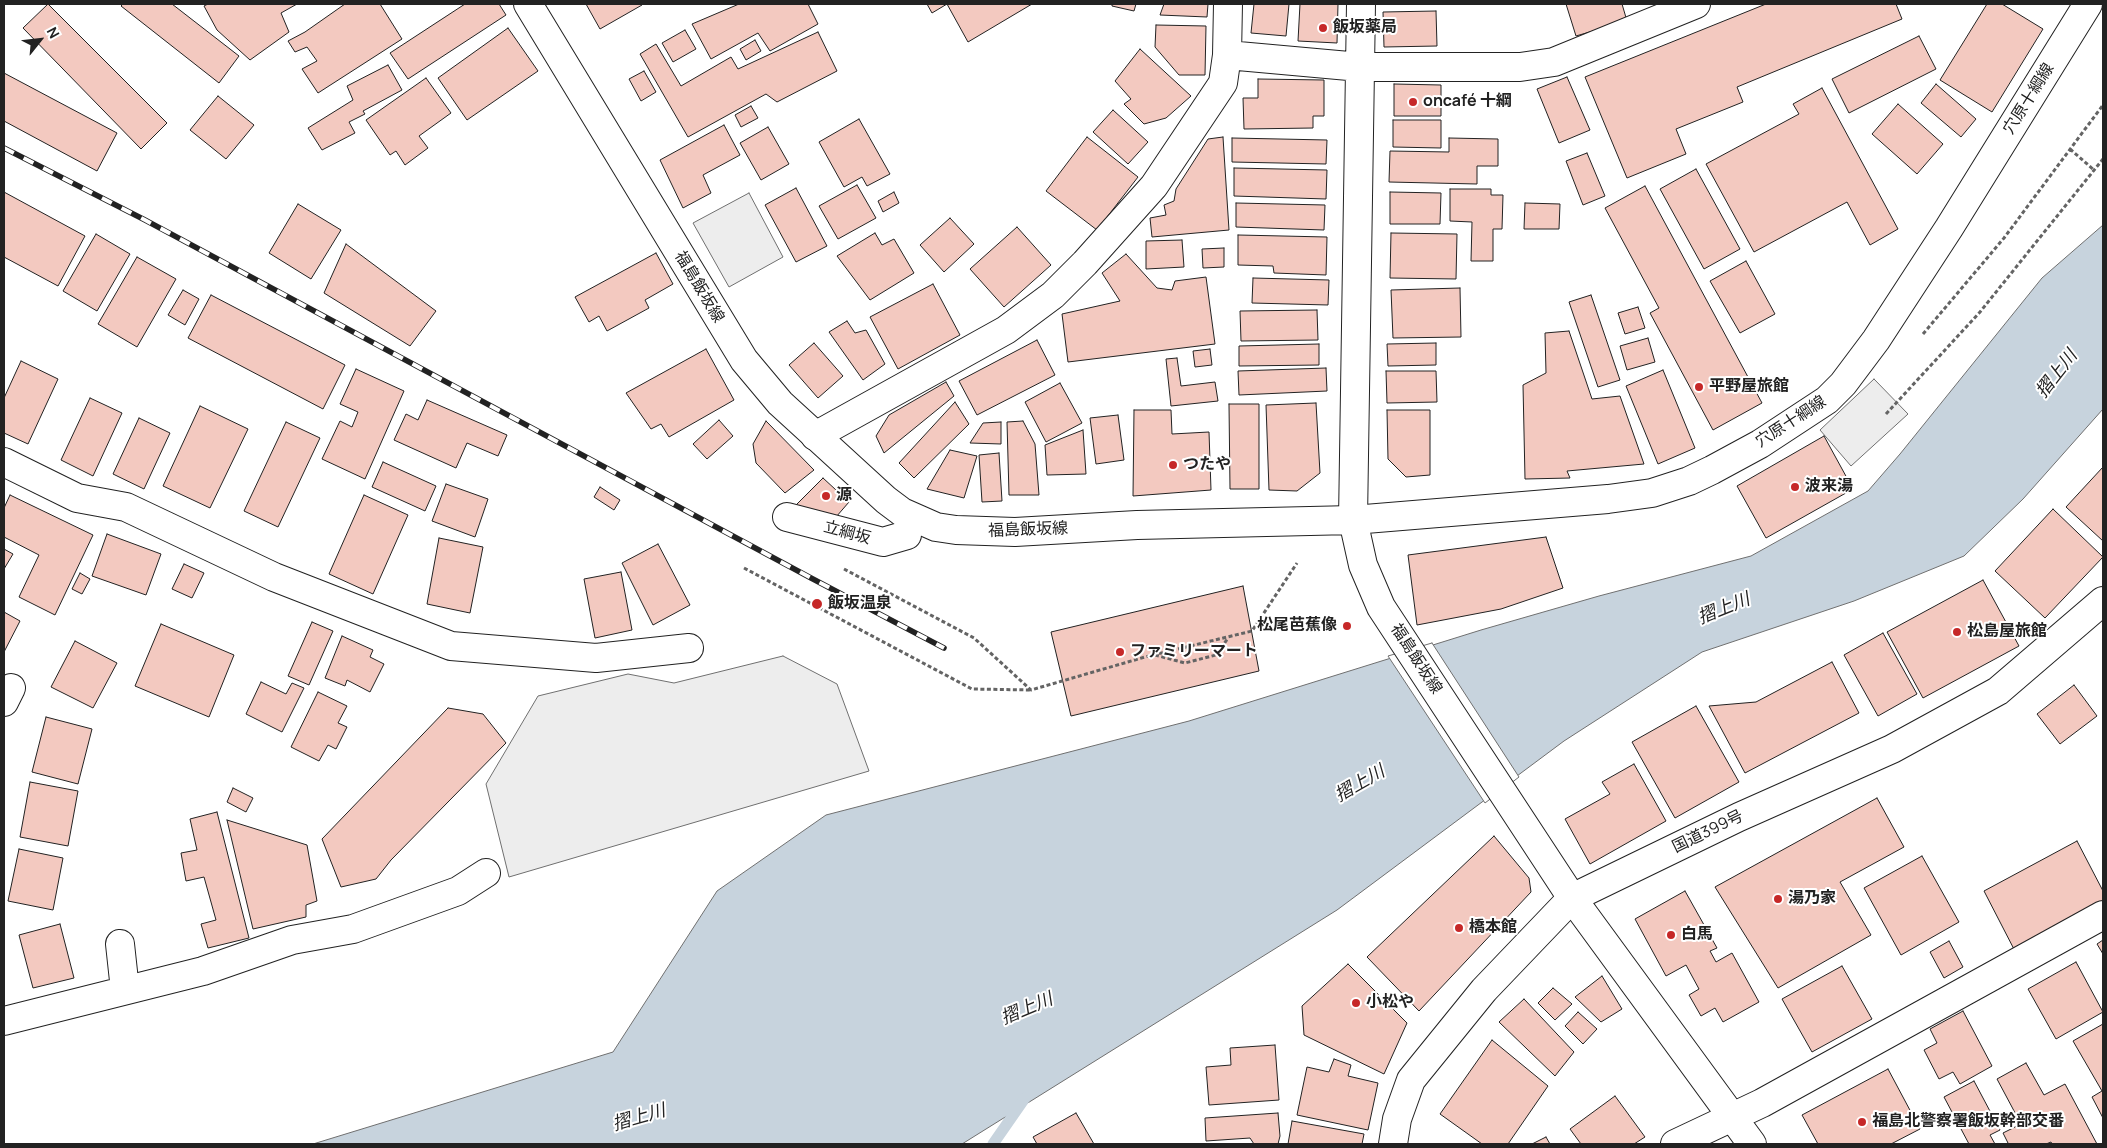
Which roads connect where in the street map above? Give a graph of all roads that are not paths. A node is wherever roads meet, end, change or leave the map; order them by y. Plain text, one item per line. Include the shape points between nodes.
1 (528, 4) edge
2 (1228, 4) edge
3 (1361, 4) edge
4 (1696, 4) edge
5 (2088, 4) edge
6 (1227, 55) junction
7 (1360, 67) junction
8 (815, 436) junction
9 (4, 462) edge
10 (787, 517) dead end
11 (1353, 520) junction
12 (906, 535) dead end
13 (2103, 601) edge
14 (689, 648) dead end
15 (486, 873) dead end
16 (1572, 898) junction
17 (2103, 915) edge
18 (120, 944) dead end
19 (125, 990) junction
20 (4, 1021) edge
21 (1731, 1117) junction
22 (1393, 1144) edge
23 (1675, 1144) edge
24 (1752, 1144) edge

1 - 8 main road, 福島飯坂線 via 744,360 780,403
2 - 6 main road
3 - 7 main road
4 - 7 main road via 1554,62 1520,67
5 - 11 main road, 穴原十綱線 via 1876,340 1828,400 1760,444 1712,470 1652,493
6 - 7 main road
6 - 8 main road via 1223,83 1154,186 1054,295 1006,330
7 - 11 main road
8 - 11 main road, 福島飯坂線 via 886,500 902,512 936,527 1015,532 1137,524
9 - 14 main road via 77,498 126,507 274,577 451,646 596,658
10 - 12 main road, 立綱坂 via 883,542
11 - 16 main road, 福島飯坂線 via 1363,564 1381,607
13 - 16 main road, 国道399号 via 1998,691 1892,749 1739,817
15 - 19 main road via 458,891 387,918 353,929 292,940 203,971
16 - 21 main road, 福島飯坂線
16 - 22 main road, 国道399号 via 1484,990 1411,1080 1397,1119
17 - 21 main road
18 - 19 main road
19 - 20 main road
21 - 23 main road
21 - 24 main road, 福島飯坂線

